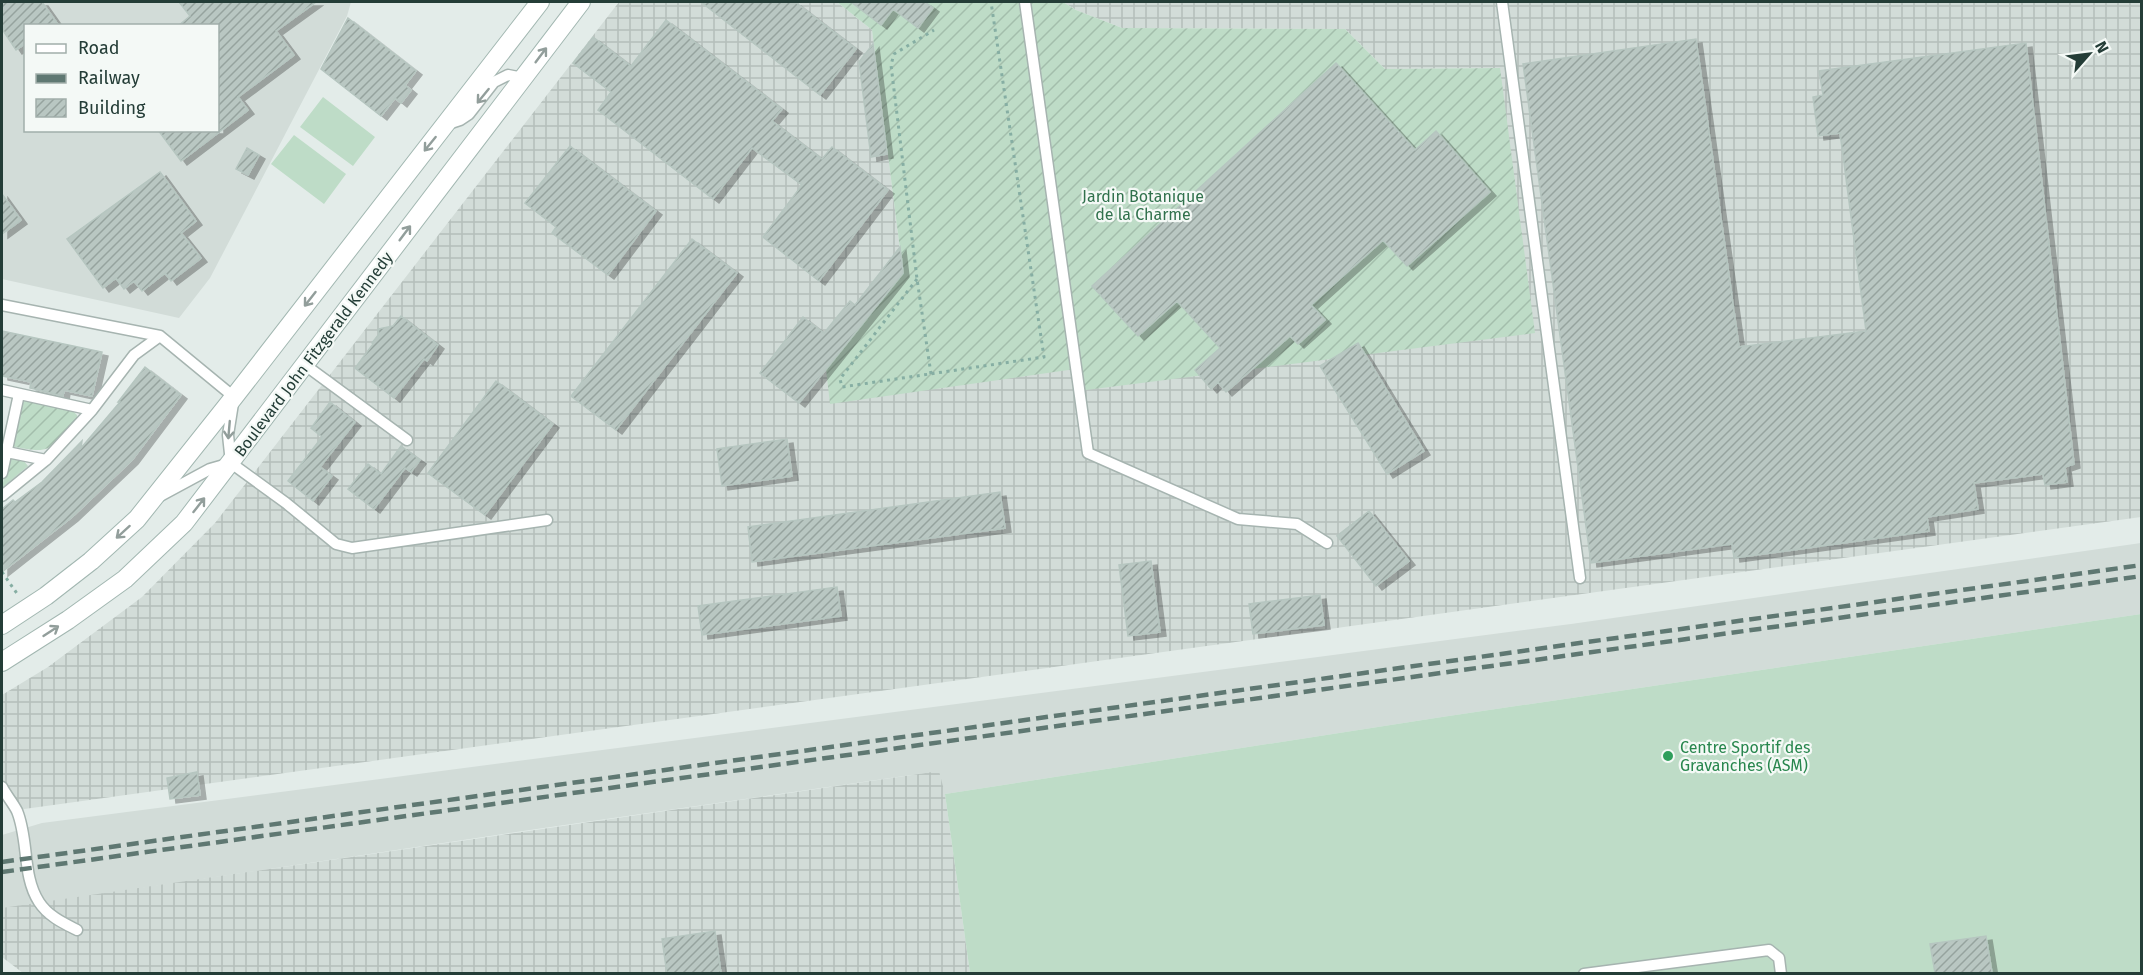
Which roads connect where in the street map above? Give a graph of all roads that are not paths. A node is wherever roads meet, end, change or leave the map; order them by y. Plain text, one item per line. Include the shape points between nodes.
1 (540, 2) edge
2 (581, 2) edge
3 (1025, 2) edge
4 (1502, 2) edge
5 (523, 78) junction
6 (446, 124) junction
7 (2, 305) edge
8 (160, 336) junction
9 (305, 365) junction
10 (2, 390) edge
11 (19, 394) junction
12 (234, 397) junction
13 (92, 410) junction
14 (407, 440) dead end
15 (4, 451) edge
16 (46, 460) junction
17 (231, 463) junction
18 (2, 474) edge
19 (2, 496) edge
20 (153, 500) junction
21 (548, 520) dead end
22 (1327, 543) dead end
23 (1580, 578) dead end
24 (3, 620) edge
25 (2, 662) edge
26 (2, 788) edge
27 (76, 930) dead end
28 (1584, 974) edge
29 (1781, 974) edge

1 - 6 main road
5 -> 2 main road, Boulevard John Fitzgerald Kennedy
3 - 22 lane via 1088,453 1238,519 1297,524
4 - 23 lane
5 -> 6 lane via 508,75 494,82 469,114
9 -> 5 main road, Boulevard John Fitzgerald Kennedy
6 -> 12 main road
7 - 8 lane
8 - 12 lane
8 - 13 lane via 134,355
9 - 14 lane
9 - 17 main road, Boulevard John Fitzgerald Kennedy
10 - 11 lane
11 - 13 lane
11 - 15 lane
12 -> 17 lane via 228,435
12 - 20 main road
13 - 16 lane
15 - 16 lane
15 - 18 lane
16 - 19 lane
17 - 20 lane via 210,469
17 - 21 lane via 336,544 352,548
25 -> 17 main road, Boulevard John Fitzgerald Kennedy via 125,579 184,523
20 -> 24 main road via 91,561 28,608
26 - 27 lane via 16,810 30,880 39,903 54,918
28 - 29 lane via 1769,950 1779,958

